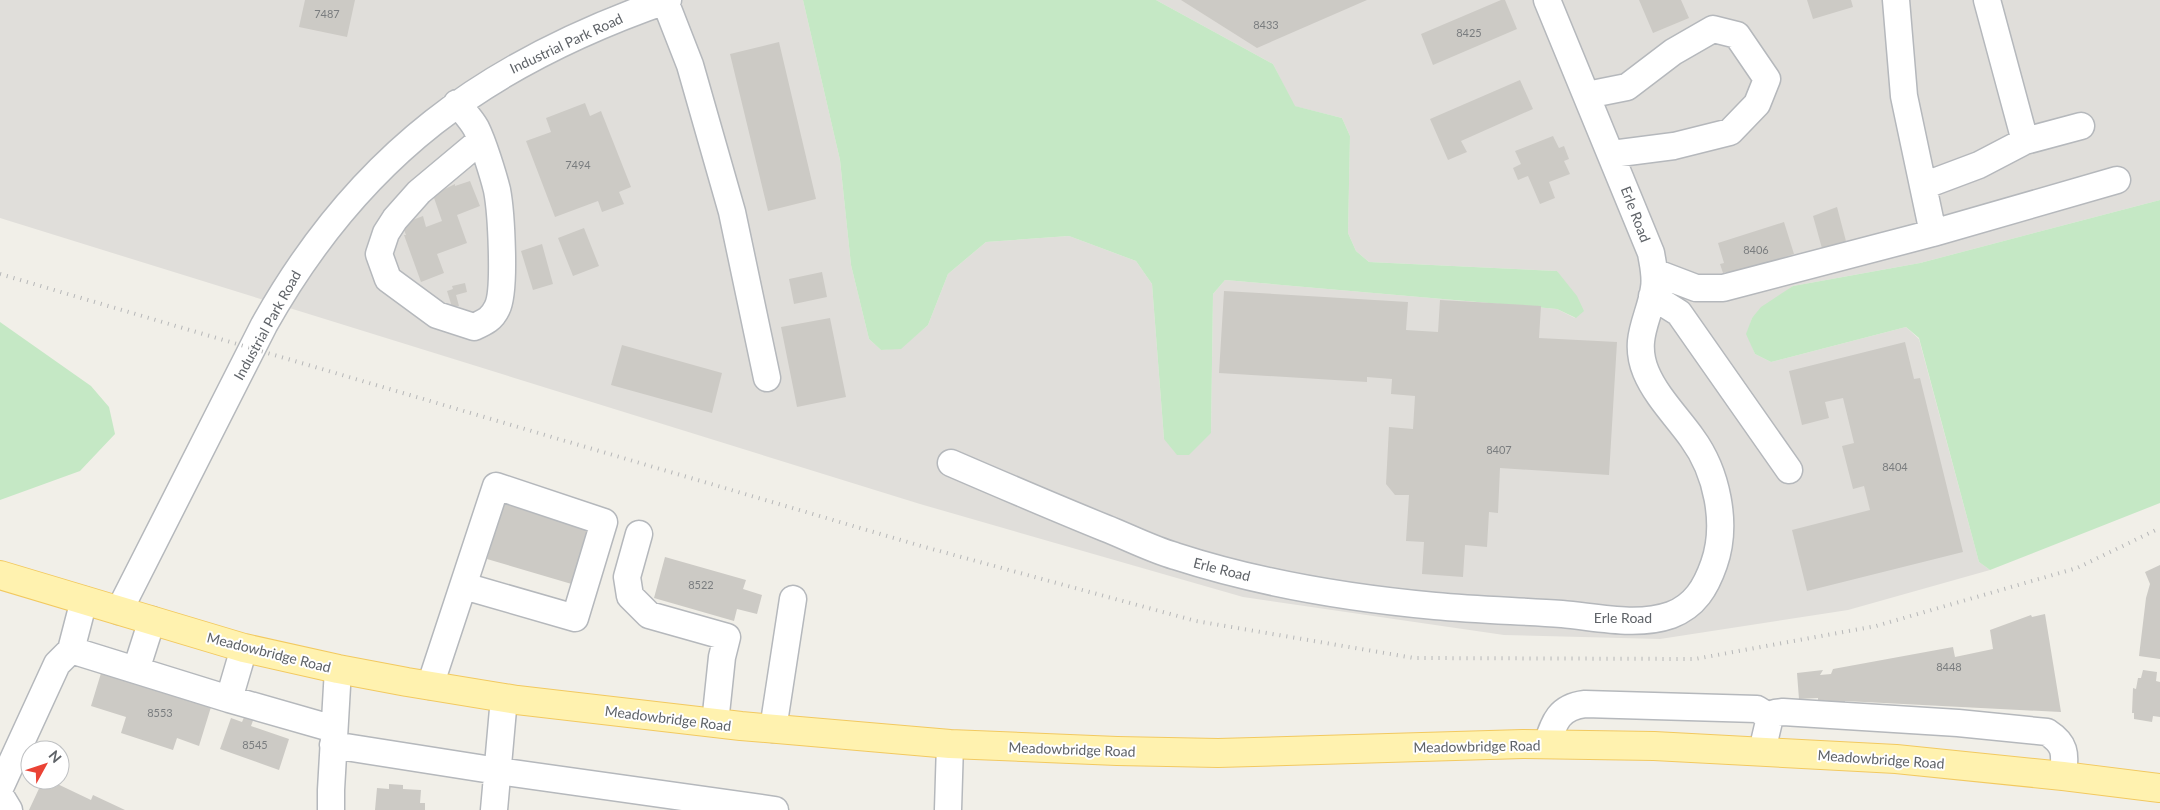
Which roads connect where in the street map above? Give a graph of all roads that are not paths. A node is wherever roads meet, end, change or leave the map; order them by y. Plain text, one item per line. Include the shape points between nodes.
1 (1547, 0) edge
2 (1896, 0) edge
3 (1987, 0) edge
4 (666, 1) edge
5 (1587, 95) junction
6 (457, 103) junction
7 (2081, 126) dead end
8 (480, 141) junction
9 (2025, 141) junction
10 (1612, 154) junction
11 (2117, 180) dead end
12 (1922, 186) junction
13 (1932, 233) junction
14 (1653, 284) junction
15 (767, 378) dead end
16 (951, 463) dead end
17 (1789, 470) dead end
18 (639, 534) dead end
19 (0, 575) edge
20 (464, 586) junction
21 (793, 598) dead end
22 (84, 600) junction
23 (120, 611) junction
24 (152, 620) junction
25 (244, 648) junction
26 (71, 650) junction
27 (338, 668) junction
28 (136, 670) junction
29 (430, 686) junction
30 (228, 698) junction
31 (504, 698) junction
32 (1770, 717) junction
33 (715, 723) junction
34 (772, 729) junction
35 (334, 737) junction
36 (950, 744) junction
37 (1547, 744) junction
38 (1762, 751) junction
39 (498, 771) junction
40 (2063, 776) junction
41 (0, 788) edge
42 (2160, 788) edge
43 (0, 795) edge
44 (9, 810) edge
45 (332, 810) edge
46 (494, 810) edge
47 (775, 810) edge
48 (948, 810) edge

1 - 5 street, Erle Road
2 - 12 street via 1904,96
3 - 9 street
4 - 6 street, Industrial Park Road via 561,42
4 - 15 street via 690,65 732,212
5 - 10 street, Erle Road
5 - 10 street via 1627,87 1673,52 1713,30 1737,35 1767,79 1757,104 1730,132 1674,146
6 - 8 street via 476,128
6 - 23 street, Industrial Park Road via 379,170 350,200 287,284
7 - 9 street
8 - 8 street via 497,190 502,279 498,307 488,320 474,327 437,315 388,279 379,254 395,219 419,192
9 - 12 street via 1979,165
10 - 14 street, Erle Road via 1651,253
11 - 13 street
12 - 13 street
13 - 14 street via 1723,288
14 - 16 street, Erle Road via 1641,339 1646,372 1707,465 1720,514 1720,538 1705,587 1682,610 1667,616 1609,619 1435,606 1280,583 1174,556
14 - 17 street via 1679,313
18 - 33 street via 627,577 630,596 649,616 727,637
19 - 22 main road, Meadowbridge Road
20 - 20 street via 496,486 604,522 575,618
20 - 29 street
21 - 34 street
22 - 23 main road, Meadowbridge Road
22 - 26 street
23 - 24 main road, Meadowbridge Road
24 - 25 main road, Meadowbridge Road
24 - 28 street
25 - 27 main road, Meadowbridge Road
25 - 30 street
26 - 28 street
26 - 41 street via 57,664
27 - 29 main road, Meadowbridge Road
27 - 35 street
28 - 30 street
29 - 31 main road, Meadowbridge Road
30 - 35 street
31 - 33 main road, Meadowbridge Road
31 - 39 street
32 - 37 street via 1757,709 1572,706 1554,724
32 - 38 street
32 - 40 street via 1783,712 2047,732 2058,739 2063,749
33 - 34 main road, Meadowbridge Road
34 - 36 main road, Meadowbridge Road
35 - 39 street
35 - 45 street
36 - 37 main road, Meadowbridge Road via 1218,753
36 - 48 street
37 - 38 main road, Meadowbridge Road
38 - 40 main road, Meadowbridge Road via 1896,759
39 - 46 street
39 - 47 street
40 - 42 main road, Meadowbridge Road
43 - 44 street

